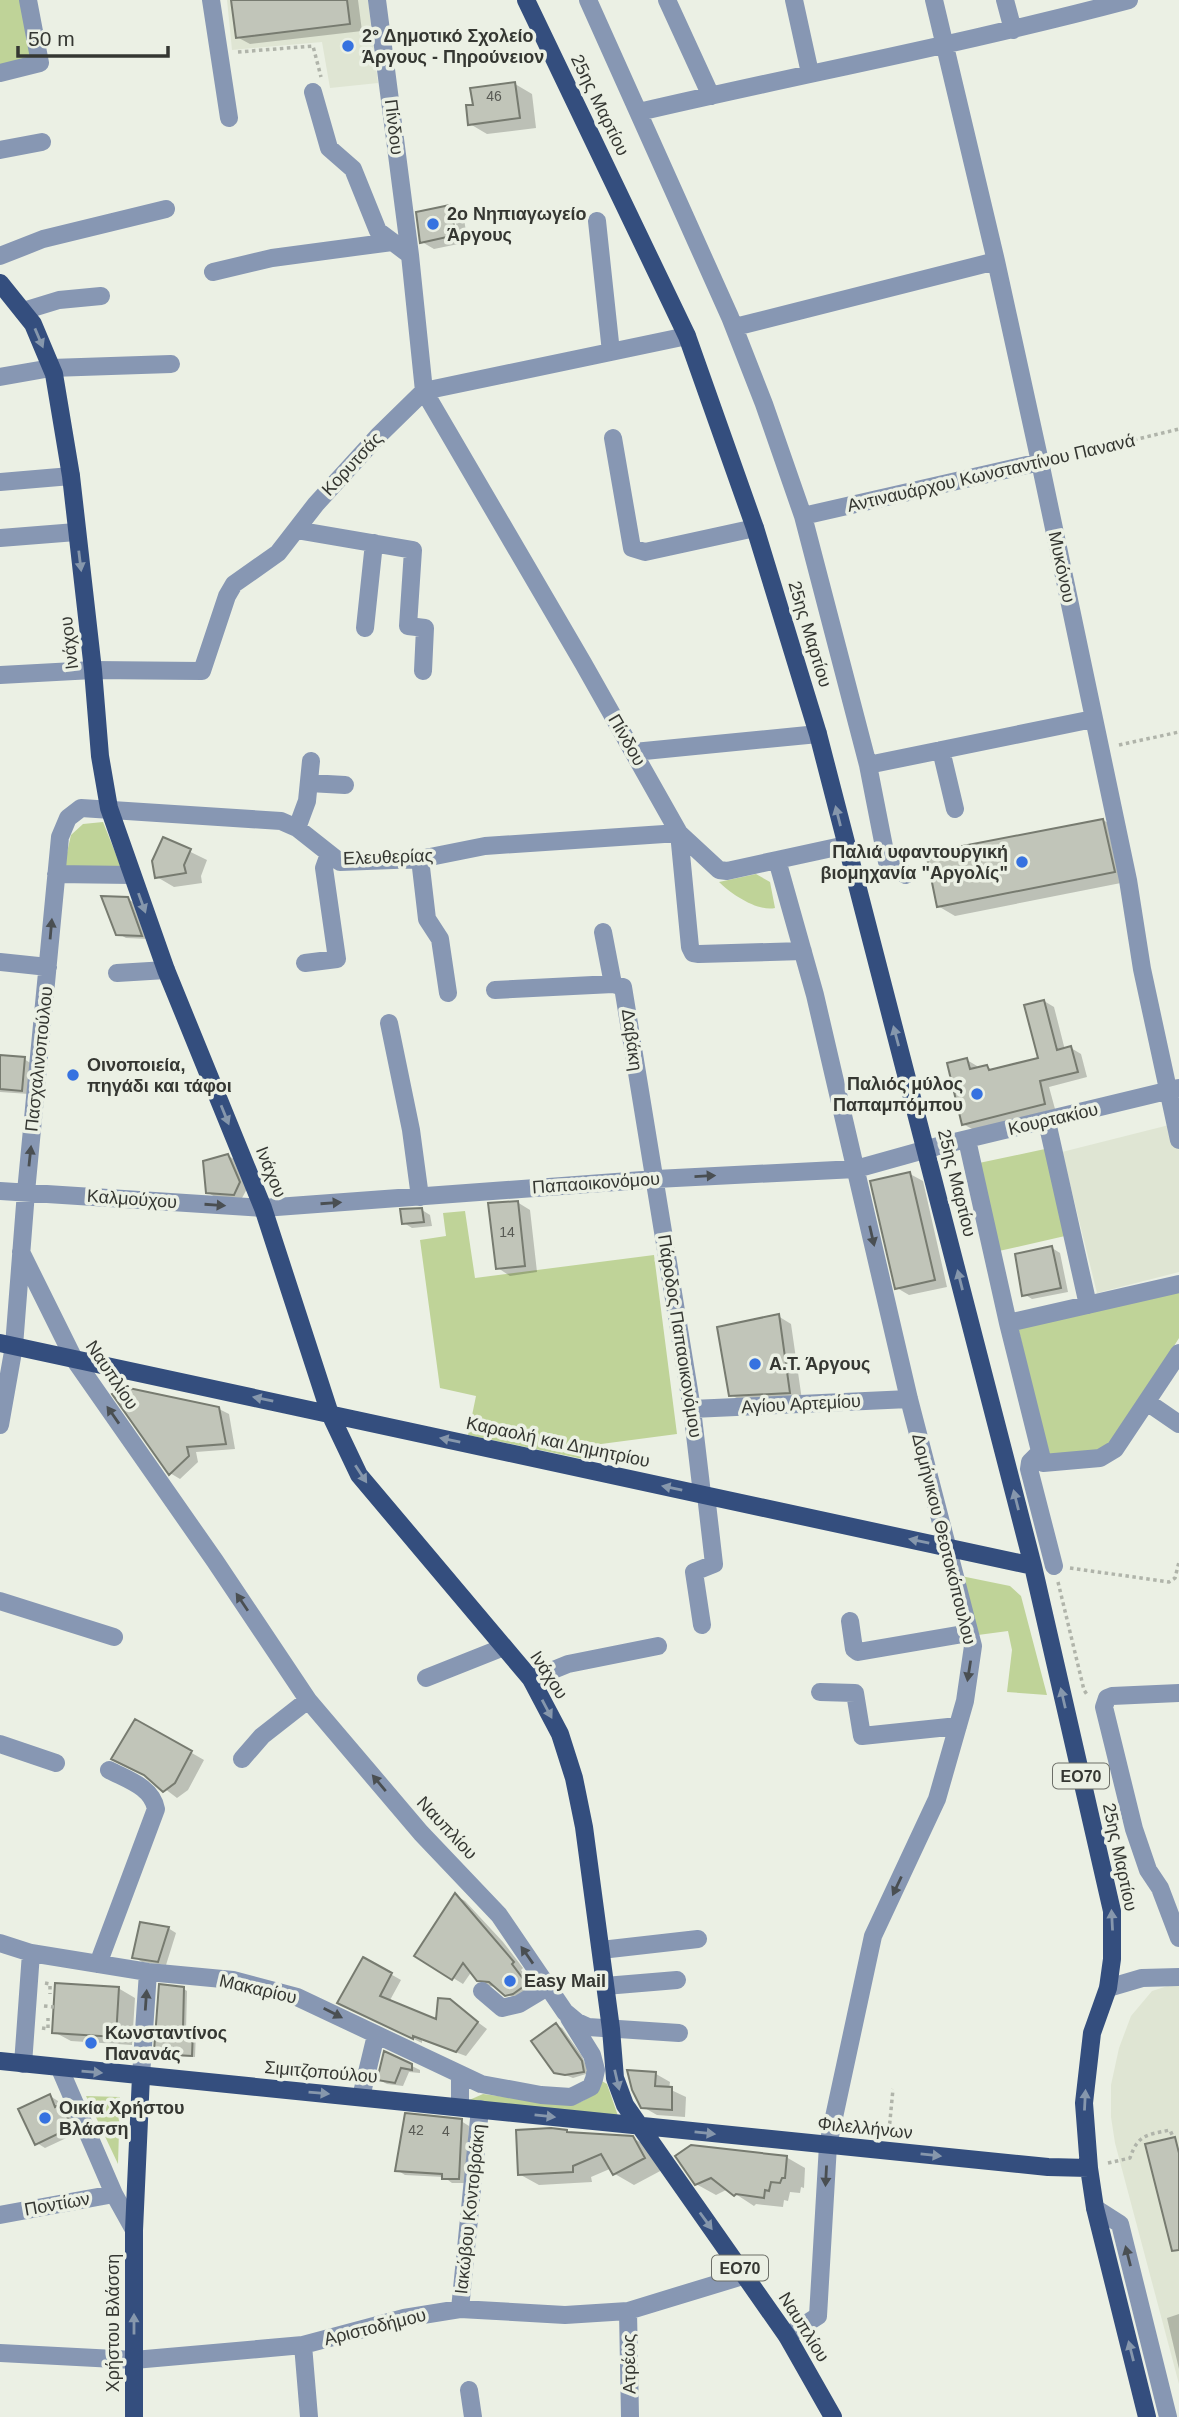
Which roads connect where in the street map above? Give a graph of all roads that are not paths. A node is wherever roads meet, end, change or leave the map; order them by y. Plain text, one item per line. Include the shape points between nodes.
1 (28, 0) edge
2 (211, 0) edge
3 (377, 0) edge
4 (526, 0) edge
5 (588, 0) edge
6 (667, 0) edge
7 (794, 0) edge
8 (934, 0) edge
9 (1005, 0) edge
10 (1129, 0) edge
11 (1077, 6) edge
12 (1013, 30) junction
13 (947, 45) junction
14 (0, 73) edge
15 (810, 73) junction
16 (313, 92) road end
17 (711, 96) junction
18 (639, 112) junction
19 (229, 118) dead end
20 (42, 142) dead end
21 (0, 150) edge
22 (166, 209) dead end
23 (597, 221) dead end
24 (392, 242) junction
25 (410, 255) junction
26 (0, 256) edge
27 (996, 261) junction
28 (213, 272) dead end
29 (0, 283) edge
30 (101, 296) dead end
31 (23, 311) junction
32 (735, 327) junction
33 (687, 336) junction
34 (611, 352) junction
35 (171, 364) dead end
36 (51, 368) junction
37 (0, 377) edge
38 (424, 391) junction
39 (613, 438) dead end
40 (1040, 462) junction
41 (71, 476) junction
42 (0, 482) edge
43 (803, 516) junction
44 (755, 528) junction
45 (296, 530) junction
46 (76, 532) junction
47 (0, 538) edge
48 (374, 543) junction
49 (365, 628) dead end
50 (93, 670) junction
51 (423, 671) dead end
52 (0, 675) edge
53 (1093, 719) junction
54 (818, 734) junction
55 (941, 750) junction
56 (634, 752) junction
57 (311, 761) dead end
58 (868, 765) junction
59 (309, 783) junction
60 (345, 785) dead end
61 (109, 808) junction
62 (955, 809) dead end
63 (297, 828) junction
64 (679, 833) junction
65 (846, 845) junction
66 (329, 854) junction
67 (421, 859) junction
68 (777, 860) junction
69 (56, 874) junction
70 (132, 875) junction
71 (906, 875) dead end
72 (603, 932) dead end
73 (803, 951) junction
74 (0, 962) edge
75 (305, 963) dead end
76 (48, 967) junction
77 (166, 970) junction
78 (117, 973) dead end
79 (613, 984) junction
80 (495, 989) dead end
81 (448, 993) dead end
82 (389, 1023) dead end
83 (1173, 1090) edge
84 (1047, 1122) junction
85 (967, 1140) junction
86 (1179, 1140) edge
87 (927, 1150) junction
88 (856, 1170) junction
89 (656, 1179) junction
90 (0, 1191) edge
91 (26, 1192) junction
92 (421, 1197) junction
93 (263, 1208) junction
94 (21, 1252) junction
95 (1179, 1284) edge
96 (1088, 1305) junction
97 (1008, 1323) junction
98 (7, 1345) edge
99 (1179, 1353) edge
100 (74, 1359) junction
101 (909, 1399) junction
102 (1147, 1402) junction
103 (692, 1409) junction
104 (330, 1414) junction
105 (1179, 1424) edge
106 (0, 1425) edge
107 (1041, 1457) junction
108 (704, 1495) junction
109 (949, 1548) junction
110 (1033, 1566) junction
111 (1054, 1566) road end
112 (0, 1601) edge
113 (850, 1621) dead end
114 (702, 1625) dead end
115 (969, 1633) junction
116 (114, 1637) dead end
117 (658, 1646) dead end
118 (504, 1647) junction
119 (426, 1678) dead end
120 (531, 1679) junction
121 (820, 1692) dead end
122 (1179, 1693) edge
123 (308, 1700) junction
124 (958, 1726) junction
125 (0, 1744) edge
126 (242, 1759) dead end
127 (56, 1763) dead end
128 (109, 1770) dead end
129 (1179, 1938) edge
130 (698, 1939) dead end
131 (0, 1942) edge
132 (601, 1950) junction
133 (31, 1953) junction
134 (98, 1964) junction
135 (148, 1972) junction
136 (1179, 1978) edge
137 (677, 1980) dead end
138 (549, 1986) junction
139 (605, 1986) junction
140 (1108, 1988) junction
141 (482, 1991) dead end
142 (565, 2012) junction
143 (611, 2029) junction
144 (679, 2033) dead end
145 (376, 2035) junction
146 (0, 2061) edge
147 (23, 2064) junction
148 (60, 2069) junction
149 (460, 2075) junction
150 (141, 2076) junction
151 (361, 2097) junction
152 (460, 2107) junction
153 (480, 2109) junction
154 (637, 2126) junction
155 (828, 2145) junction
156 (1089, 2168) junction
157 (114, 2194) junction
158 (1096, 2208) junction
159 (0, 2215) edge
160 (134, 2230) junction
161 (746, 2275) junction
162 (460, 2309) junction
163 (628, 2311) junction
164 (787, 2336) junction
165 (303, 2345) junction
166 (0, 2353) edge
167 (134, 2360) junction
168 (469, 2390) dead end
169 (134, 2417) edge
170 (309, 2417) edge
171 (473, 2417) edge
172 (630, 2417) edge
173 (833, 2417) edge
174 (1147, 2417) edge
175 (1168, 2417) edge

1 - 14 street via 40,63
2 - 19 street
3 - 25 street, Πίνδου
4 - 33 main road, 25ης Μαρτίου
5 - 18 street
6 - 17 street
7 - 15 street
8 - 13 street, Μυκόνου
9 - 12 street
10 - 11 street
11 - 12 street
12 - 13 street
13 - 15 street
13 - 27 street, Μυκόνου
15 - 17 street
16 - 24 street via 329,148 353,169 378,231
17 - 18 street
18 - 32 street
20 - 21 street
22 - 26 street via 43,239
23 - 34 street
24 - 25 street
24 - 28 street via 272,258
25 - 38 street, Πίνδου
27 - 32 street
27 - 40 street, Μυκόνου
29 - 31 main road, Ινάχου
30 - 31 street via 59,300
31 -> 36 main road, Ινάχου
32 - 43 street
33 - 34 street
33 - 44 main road, 25ης Μαρτίου
34 - 38 street
35 - 36 street
36 - 37 street
36 - 41 main road, Ινάχου
38 - 45 street, Κορυτσάς
38 - 56 street, Πίνδου
39 - 44 street via 632,548 645,552
40 - 43 street, Αντιναυάρχου Κωνσταντίνου Πανανά
40 - 53 street, Μυκόνου
41 - 42 street
41 - 46 main road, Ινάχου
43 - 58 street
44 - 54 main road, 25ης Μαρτίου
45 - 48 street
45 - 50 street, Κορυτσάς via 278,553 234,584 202,671
46 - 47 street
46 -> 50 main road, Ινάχου
48 - 49 street
48 - 51 street via 413,550 408,626 425,628
50 - 52 street
50 - 61 main road, Ινάχου
53 - 55 street
53 - 83 street, Μυκόνου via 1142,969
54 - 56 street
65 -> 54 main road, 25ης Μαρτίου
55 - 58 street
55 - 62 street
56 - 64 street, Πίνδου
57 - 59 street
58 - 71 street via 887,862
59 - 60 street
59 - 63 street
61 - 63 street, Ελευθερίας via 281,821
61 - 69 street, Πασχαλινοπούλου via 81,808 68,818 60,837
61 - 70 main road, Ινάχου
63 - 66 street, Ελευθερίας
64 - 67 street, Ελευθερίας via 485,846
64 - 68 street, Πίνδου via 719,870
64 - 73 street via 693,953
65 - 68 street
87 -> 65 main road, 25ης Μαρτίου
66 - 67 street, Ελευθερίας via 340,862
66 - 75 street via 324,868 337,959
67 - 81 street via 427,919 440,939
68 - 73 street
69 - 70 street
76 -> 69 street, Πασχαλινοπούλου
70 -> 77 main road, Ινάχου
72 - 79 street
73 - 88 street
74 - 76 street
91 -> 76 street, Πασχαλινοπούλου
77 - 78 street
77 -> 93 main road, Ινάχου
79 - 80 street
79 - 89 street, Δαβάκη via 623,987 626,998
82 - 92 street
83 - 84 street, Κουρτακίου
83 - 86 street, Μυκόνου
84 - 85 street, Κουρτακίου
84 - 96 street
85 - 87 street, Κουρτακίου
85 - 97 street
87 - 88 street, Παπαοικονόμου
110 -> 87 main road, 25ης Μαρτίου
89 -> 88 street, Παπαοικονόμου
88 -> 101 street, Δομήνικου Θεοτοκόπουλου
89 - 92 street, Παπαοικονόμου
89 - 103 street, Πάροδος Παπαοικονόμου
90 - 91 street, Καλμούχου
91 -> 93 street, Καλμούχου
91 - 94 street, Πασχαλινοπούλου
93 -> 92 street, Παπαοικονόμου
93 - 104 main road, Ινάχου
94 - 98 street, Πασχαλινοπούλου
94 - 100 street, Ναυπλίου
95 - 96 street
96 - 97 street
97 - 107 street
98 - 100 main road, Καραολή και Δημητρίου
98 - 106 street, Πασχαλινοπούλου
99 - 102 street
104 -> 100 main road, Καραολή και Δημητρίου
123 -> 100 street, Ναυπλίου
101 - 103 street, Αγίου Αρτεμίου
101 - 109 street, Δομήνικου Θεοτοκόπουλου
102 - 105 street
102 - 107 street via 1115,1449 1100,1458
103 - 108 street, Πάροδος Παπαοικονόμου
108 -> 104 main road, Καραολή και Δημητρίου
104 -> 118 main road, Ινάχου via 359,1475
107 - 111 street via 1030,1462 1029,1469
109 -> 108 main road, Καραολή και Δημητρίου
108 - 114 street, Πάροδος Παπαοικονόμου via 713,1564 694,1572
109 - 110 main road, Καραολή και Δημητρίου
109 - 115 street, Δομήνικου Θεοτοκόπουλου
140 -> 110 main road, 25ης Μαρτίου / ΕΟ70 via 1112,1912
112 - 116 street
113 - 115 street via 858,1652
115 -> 124 street, Δομήνικου Θεοτοκόπουλου via 973,1646
117 - 120 street via 568,1664
118 - 119 street
118 - 120 main road, Ινάχου
120 -> 132 main road, Ινάχου via 560,1734 574,1779
121 - 124 street via 855,1693 862,1736
122 - 129 street via 1107,1698 1104,1707 1134,1829
123 - 126 street via 261,1736
138 -> 123 street, Ναυπλίου via 499,1915 421,1833
124 -> 155 street, Δομήνικου Θεοτοκόπουλου via 937,1799 873,1936
125 - 127 street
128 - 134 street via 150,1792 156,1809
130 - 132 street
131 - 133 street, Μακαρίου
132 - 139 main road, Ινάχου
133 - 134 street, Μακαρίου
133 - 147 street
134 - 135 street, Μακαρίου
135 -> 145 street, Μακαρίου via 233,1980 297,1997
150 -> 135 street, Χρήστου Βλάσση
136 - 140 street via 1142,1978
137 - 139 street
138 - 141 street via 519,2004 502,2008
138 - 142 street, Ναυπλίου
139 - 143 main road, Ινάχου
156 -> 140 main road, 25ης Μαρτίου / ΕΟ70 via 1084,2103 1092,2033
142 - 143 street via 589,2027
142 - 149 street, Μακαρίου via 592,2055 596,2070 591,2087 582,2093 541,2095 481,2084
143 - 144 street
143 -> 154 main road, Ναυπλίου via 615,2078
145 - 149 street, Μακαρίου
145 - 151 street
146 - 147 main road, Σιμιτζοπούλου
147 - 148 main road, Σιμιτζοπούλου
148 -> 150 main road, Σιμιτζοπούλου
148 - 157 street, Χρήστου Βλάσση
149 - 152 street
150 -> 151 main road, Σιμιτζοπούλου
150 - 160 main road, Χρήστου Βλάσση
151 - 152 main road, Σιμιτζοπούλου
152 - 153 main road, Σιμιτζοπούλου
153 -> 154 main road, Σιμιτζοπούλου
153 - 162 street, Ιακώβου Κοντοβράκη
154 -> 155 main road, Φιλελλήνων
154 -> 161 main road, Ναυπλίου / ΕΟ70
155 -> 156 main road, Φιλελλήνων
155 -> 164 street, Δομήνικου Θεοτοκόπουλου via 818,2316
156 - 158 main road, 25ης Μαρτίου / ΕΟ70
157 - 159 street, Ποντίων
157 - 160 street, Χρήστου Βλάσση
174 -> 158 main road, 25ης Μαρτίου / ΕΟ70
175 -> 158 street via 1120,2224
167 -> 160 main road, Χρήστου Βλάσση
161 - 163 street, Αριστοδήμου
161 - 164 main road, Ναυπλίου / ΕΟ70
162 - 163 street, Αριστοδήμου via 565,2315
162 - 165 street, Αριστοδήμου via 404,2318
163 - 172 street, Ατρέως
164 - 173 main road, Ναυπλίου / ΕΟ70
165 - 167 street, Αριστοδήμου
165 - 170 street
166 - 167 street, Αριστοδήμου
167 - 169 main road, Χρήστου Βλάσση
168 - 171 street

